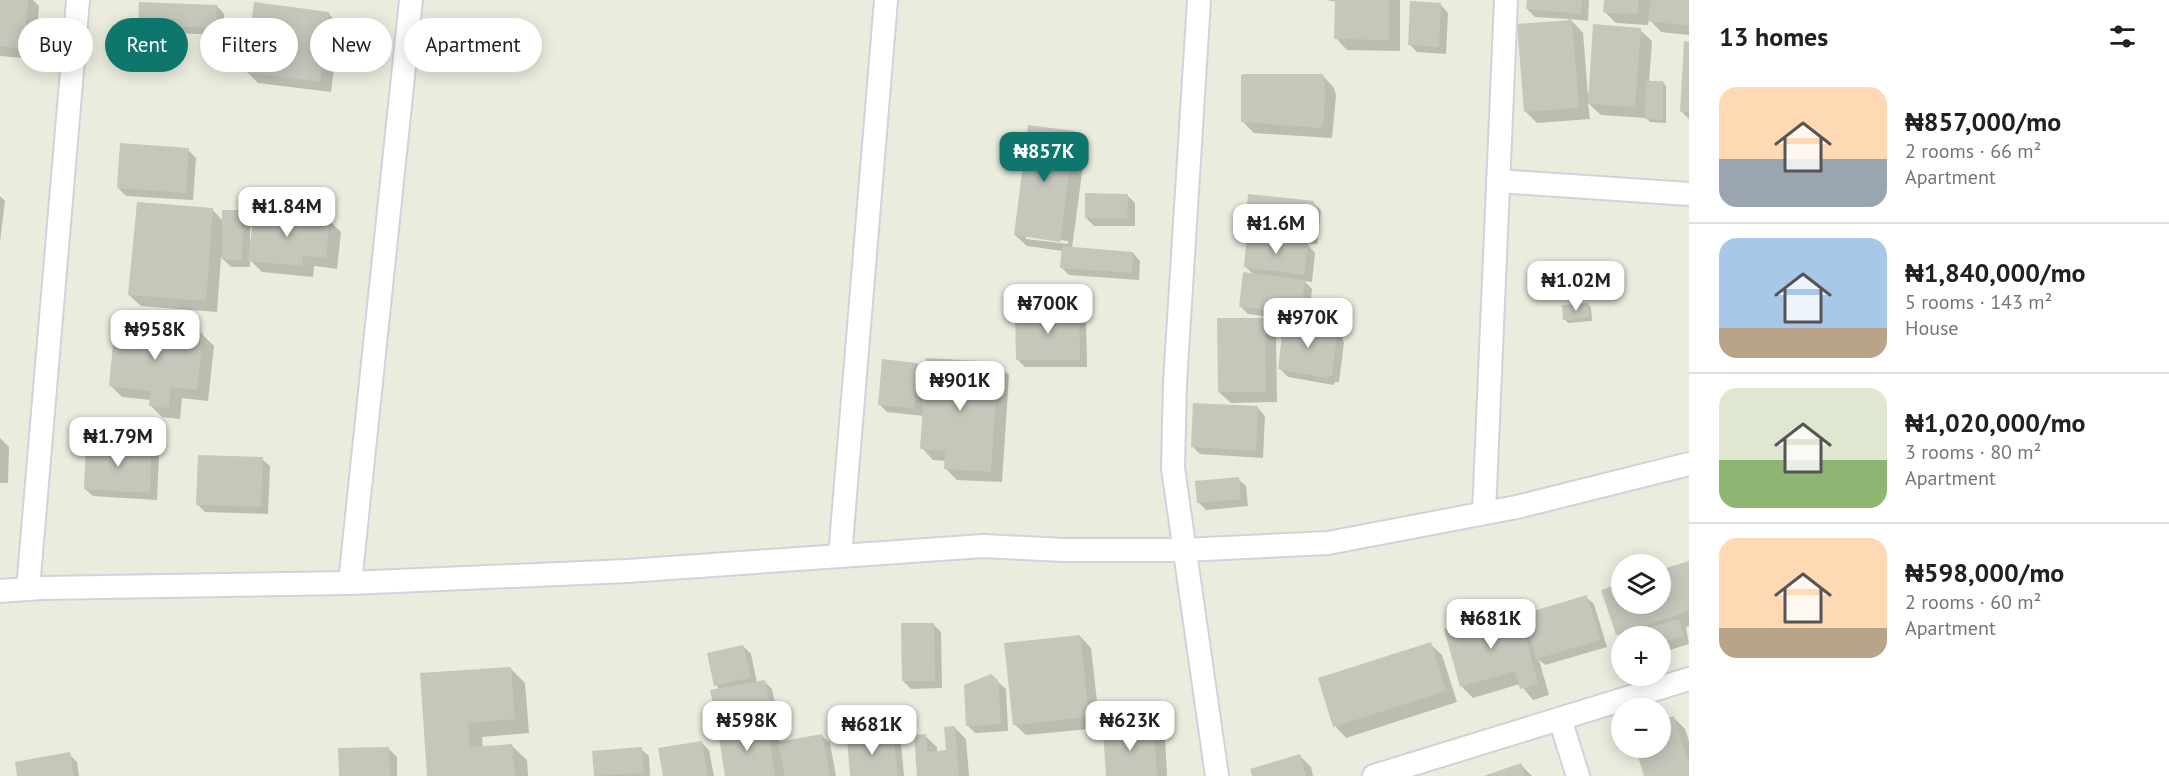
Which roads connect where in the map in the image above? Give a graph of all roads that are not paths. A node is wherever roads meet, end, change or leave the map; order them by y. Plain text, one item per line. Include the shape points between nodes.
1 (78, 0) edge
2 (411, 0) edge
3 (886, 0) edge
4 (1199, 0) edge
5 (1506, 0) edge
6 (1498, 181) junction
7 (1689, 194) edge
8 (1689, 464) edge
9 (1484, 513) junction
10 (1184, 550) junction
11 (840, 556) junction
12 (350, 583) junction
13 (28, 589) junction
14 (0, 591) edge
15 (1689, 679) edge
16 (1560, 719) junction
17 (1217, 776) edge
18 (1374, 776) edge
19 (1578, 776) edge

1 - 13 street
2 - 12 street
3 - 11 street
4 - 10 street via 1175,383 1173,468
5 - 6 street
6 - 7 street
6 - 9 street
8 - 9 street
9 - 10 street via 1328,543
10 - 11 street via 983,546
10 - 17 street
11 - 12 street via 627,571
12 - 13 street
13 - 14 street
15 - 16 street
16 - 18 street
16 - 19 street

